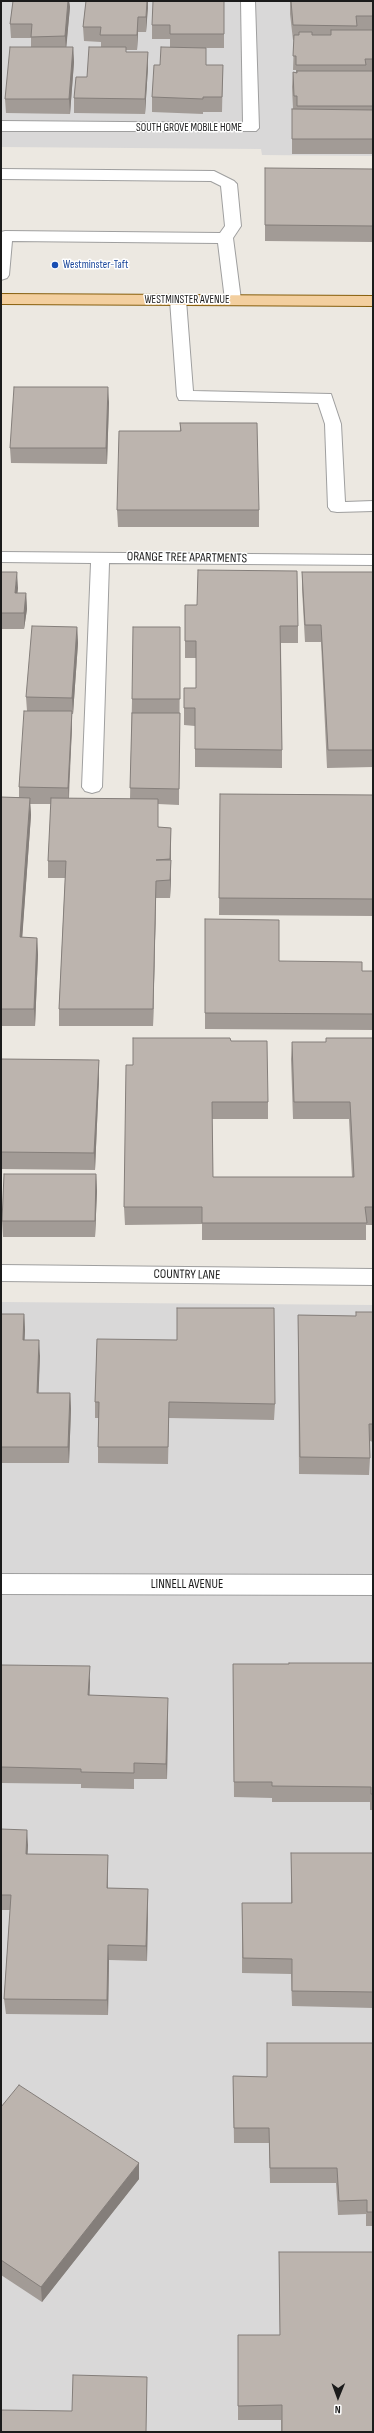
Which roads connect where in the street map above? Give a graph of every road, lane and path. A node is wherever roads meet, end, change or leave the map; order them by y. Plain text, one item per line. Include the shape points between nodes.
1 (248, 1) edge
2 (1, 126) edge
3 (1, 174) edge
4 (3, 236) edge
5 (225, 238) junction
6 (1, 275) edge
7 (1, 299) edge
8 (178, 300) junction
9 (233, 300) junction
10 (373, 301) edge
11 (373, 506) edge
12 (1, 557) edge
13 (100, 557) junction
14 (373, 560) edge
15 (92, 787) dead end
16 (1, 1273) edge
17 (373, 1278) edge
18 (1, 1584) edge
19 (373, 1586) edge

1 - 2 street, SOUTH GROVE MOBILE HOME via 251,128
3 - 5 street via 214,176 229,184 233,226
4 - 5 street
4 - 6 street
5 - 9 street
7 - 8 main road, WESTMINSTER AVENUE
8 - 9 main road, WESTMINSTER AVENUE
8 - 11 street via 184,396 325,398 333,424 337,507
9 - 10 main road, WESTMINSTER AVENUE
12 - 13 street, ORANGE TREE APARTMENTS
13 - 14 street, ORANGE TREE APARTMENTS
13 - 15 street
16 - 17 street, COUNTRY LANE
18 - 19 street, LINNELL AVENUE

